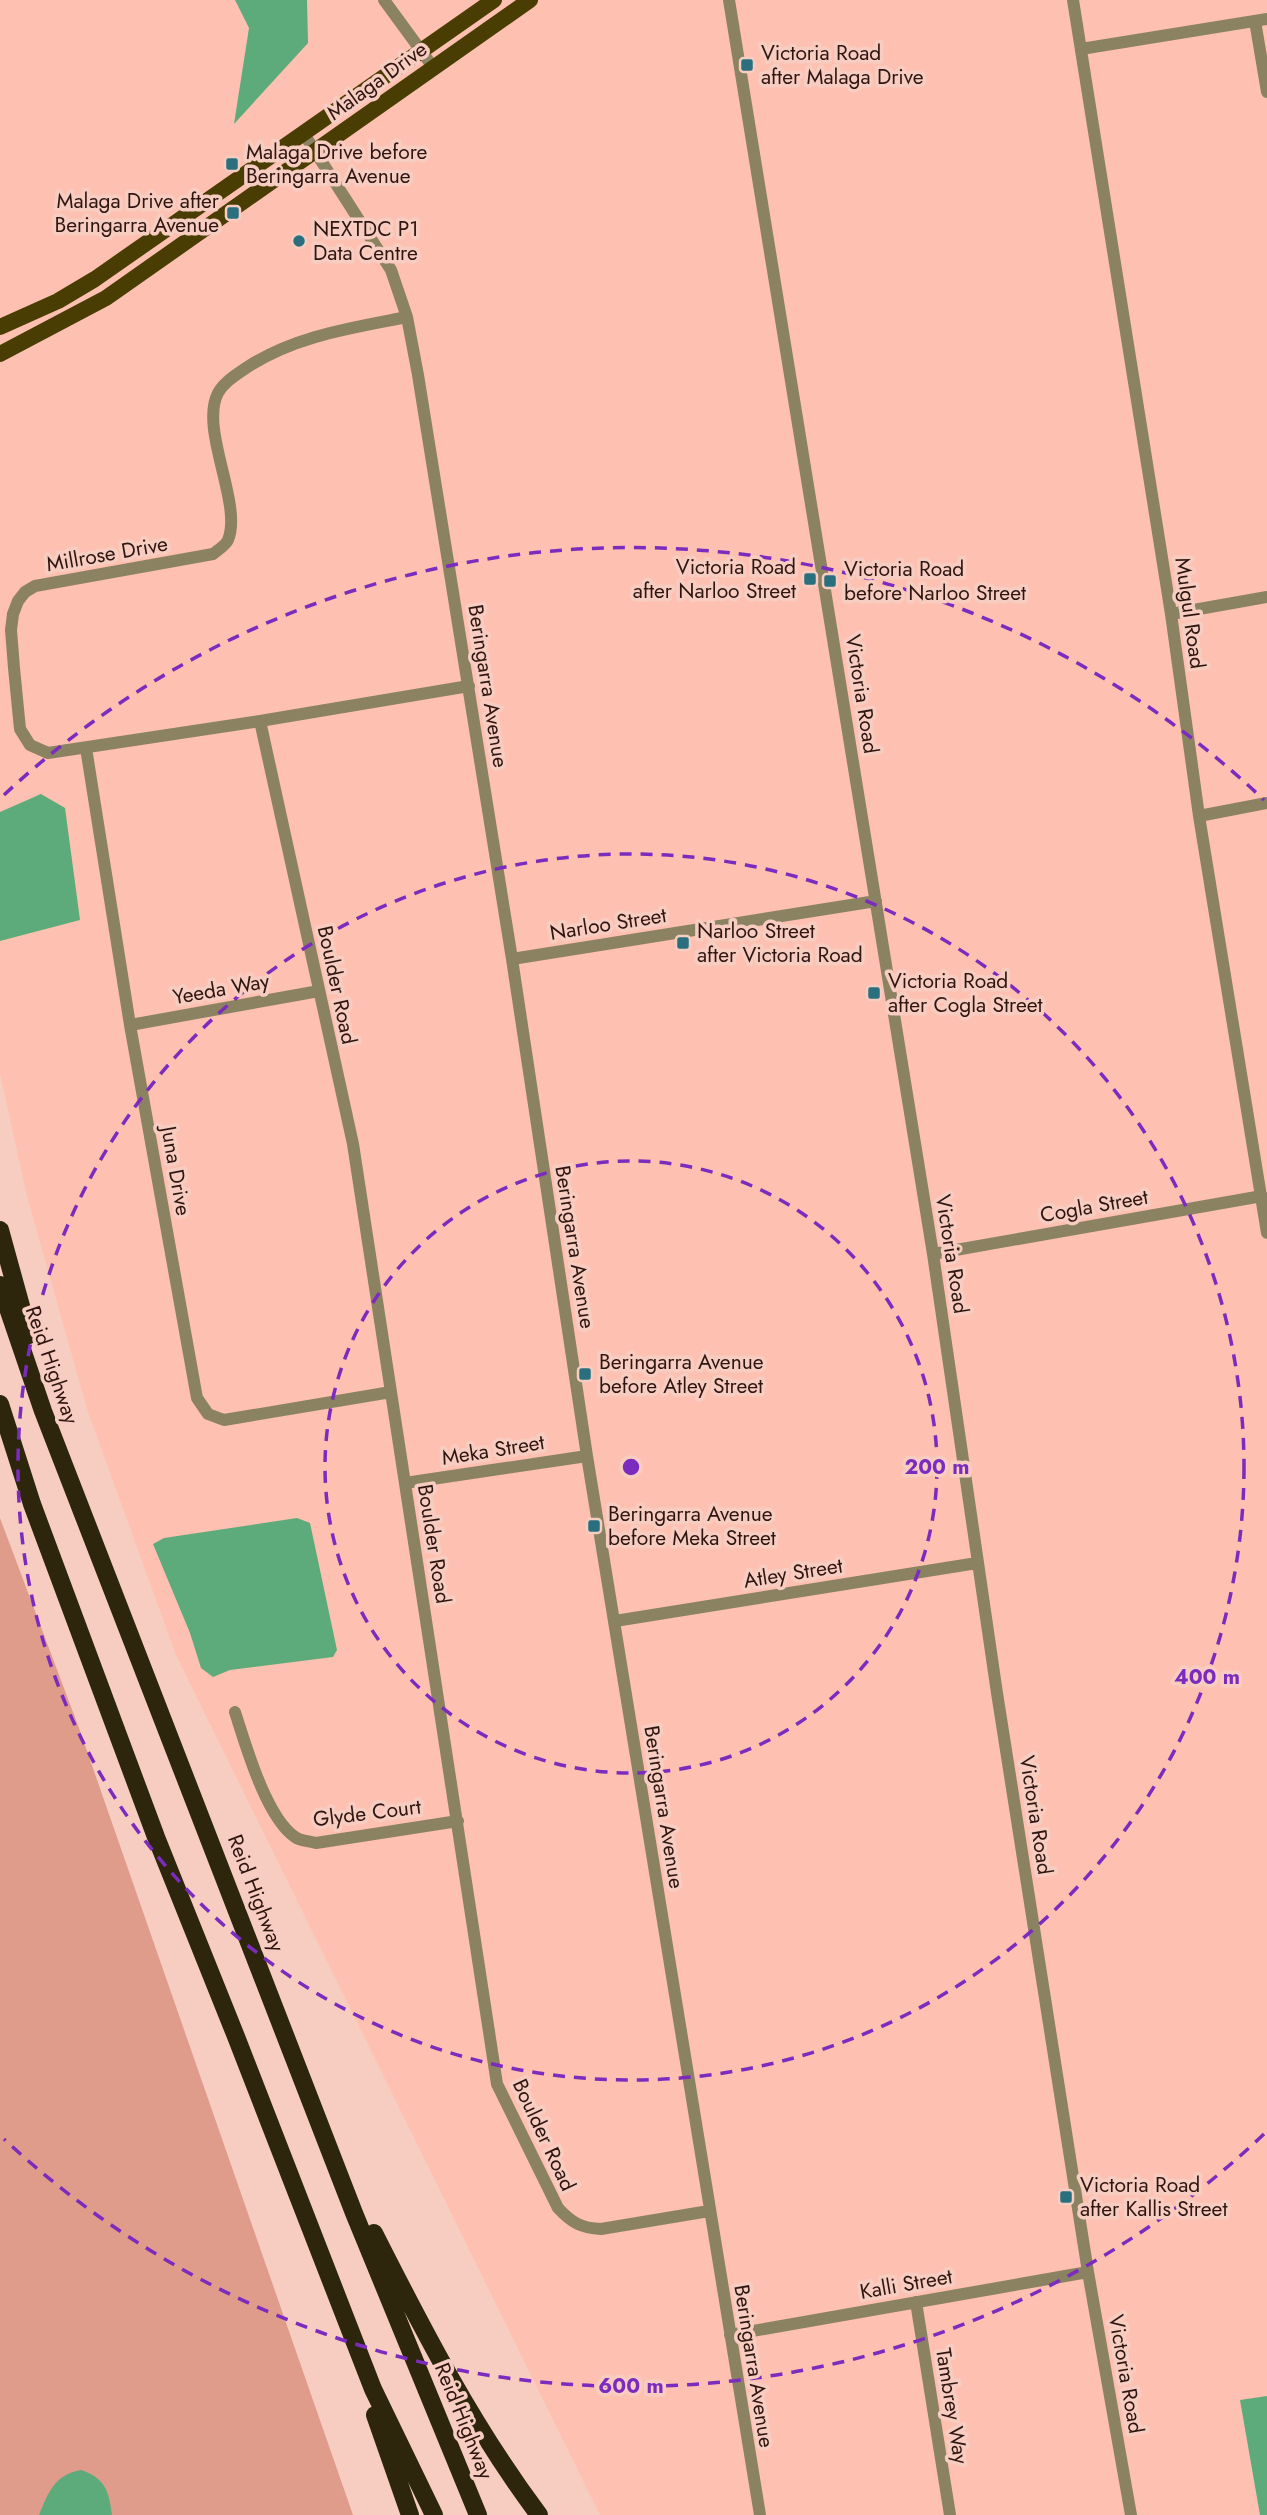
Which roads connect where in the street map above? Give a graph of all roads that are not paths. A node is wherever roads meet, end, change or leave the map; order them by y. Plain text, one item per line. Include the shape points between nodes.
1 (384, 0) edge
2 (494, 0) edge
3 (530, 0) edge
4 (729, 0) edge
5 (1073, 0) edge
6 (1261, 20) edge
7 (1081, 49) junction
8 (421, 50) junction
9 (433, 67) junction
10 (1267, 92) edge
11 (304, 134) junction
12 (316, 151) junction
13 (407, 317) junction
14 (0, 327) edge
15 (0, 354) edge
16 (1267, 597) edge
17 (1171, 614) junction
18 (469, 686) junction
19 (260, 721) junction
20 (86, 748) junction
21 (1267, 803) edge
22 (1199, 816) junction
23 (876, 901) junction
24 (512, 959) junction
25 (319, 991) junction
26 (130, 1025) junction
27 (1262, 1196) junction
28 (0, 1230) edge
29 (1267, 1233) edge
30 (933, 1254) junction
31 (0, 1285) edge
32 (391, 1392) junction
33 (0, 1404) edge
34 (0, 1422) edge
35 (587, 1456) junction
36 (69, 1476) junction
37 (405, 1483) junction
38 (32, 1504) junction
39 (978, 1563) junction
40 (615, 1621) junction
41 (235, 1712) dead end
42 (458, 1821) junction
43 (230, 1887) junction
44 (709, 2211) junction
45 (310, 2226) junction
46 (1088, 2272) junction
47 (916, 2302) junction
48 (730, 2335) junction
49 (410, 2515) edge
50 (434, 2515) edge
51 (478, 2515) edge
52 (539, 2515) edge
53 (760, 2515) edge
54 (950, 2515) edge
55 (1131, 2515) edge

1 - 8 street
2 - 8 main road, Malaga Drive
3 - 9 main road, Malaga Drive
4 - 23 street, Victoria Road
5 - 7 street, Mulgul Road
6 - 7 street
6 - 10 street
7 - 17 street, Mulgul Road
8 - 9 street
8 - 11 main road, Malaga Drive
9 - 12 main road, Malaga Drive
11 - 12 street, Beringarra Avenue
11 - 14 main road, Malaga Drive via 95,279
12 - 13 street, Beringarra Avenue via 385,259
12 - 15 main road, Malaga Drive via 106,298
13 - 18 street, Beringarra Avenue
13 - 20 street, Millrose Drive via 319,334 287,346 240,372 218,392 214,424 232,524 228,542 213,554 35,586 18,601 11,630 20,729 30,745 48,752
16 - 17 street
17 - 22 street, Mulgul Road
18 - 19 street, Millrose Drive
18 - 24 street, Beringarra Avenue
19 - 20 street, Millrose Drive
19 - 25 street, Boulder Road
20 - 26 street, Juna Drive
21 - 22 street
22 - 27 street, Mulgul Road
23 - 24 street, Narloo Street
23 - 30 street, Victoria Road
24 - 35 street, Beringarra Avenue
25 - 26 street, Yeeda Way
25 - 32 street, Boulder Road via 353,1144
26 - 32 street, Juna Drive via 197,1398 208,1414 224,1420
27 - 29 street, Mulgul Road
27 - 30 street, Cogla Street
28 - 36 highway
30 - 39 street, Victoria Road
31 - 36 highway, Reid Highway
32 - 37 street, Boulder Road
33 - 38 highway
34 - 38 highway
35 - 37 street, Meka Street
35 - 40 street, Beringarra Avenue
36 - 43 highway, Reid Highway
37 - 42 street, Boulder Road
38 - 45 highway via 156,1837
39 - 40 street, Atley Street
39 - 46 street, Victoria Road
40 - 44 street, Beringarra Avenue
41 - 42 street, Glyde Court via 251,1762 275,1812 297,1839 316,1843
42 - 44 street, Boulder Road via 497,2084 558,2208 584,2229
43 - 51 highway, Reid Highway via 354,2213
43 - 52 highway via 364,2212 447,2373
44 - 48 street, Beringarra Avenue
45 - 49 highway
45 - 50 highway via 373,2389
46 - 47 street, Kalli Street
46 - 55 street, Victoria Road
47 - 48 street, Kalli Street
47 - 54 street, Tambrey Way
48 - 53 street, Beringarra Avenue

